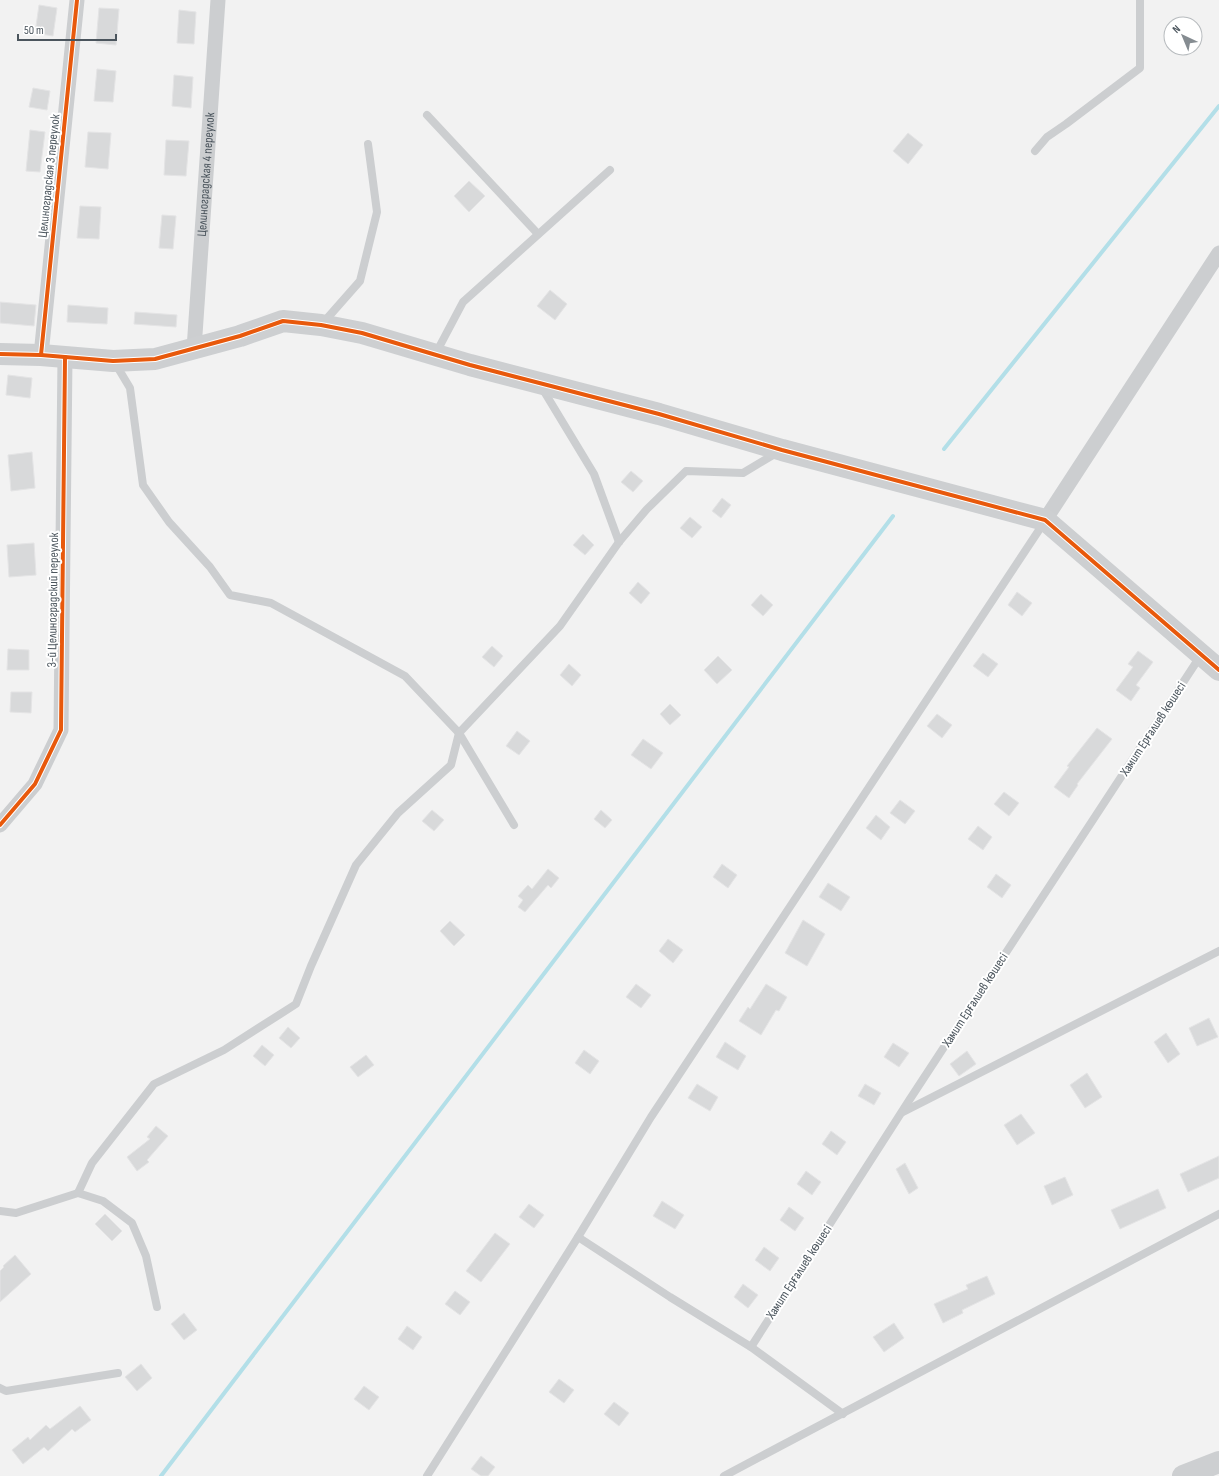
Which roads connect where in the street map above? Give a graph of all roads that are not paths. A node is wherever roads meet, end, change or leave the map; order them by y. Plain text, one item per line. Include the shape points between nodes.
1 (77, 0) edge
2 (218, 0) edge
3 (1140, 0) edge
4 (427, 115) dead end
5 (368, 144) dead end
6 (1035, 151) dead end
7 (610, 170) dead end
8 (538, 234) junction
9 (1219, 253) edge
10 (321, 325) junction
11 (194, 349) junction
12 (0, 354) edge
13 (41, 355) junction
14 (436, 355) junction
15 (66, 357) junction
16 (113, 361) junction
17 (539, 383) junction
18 (782, 450) junction
19 (1045, 520) junction
20 (620, 542) junction
21 (1201, 655) junction
22 (1219, 670) edge
23 (459, 733) junction
24 (0, 825) edge
25 (514, 825) dead end
26 (1219, 951) edge
27 (902, 1113) junction
28 (78, 1193) junction
29 (0, 1211) edge
30 (1219, 1214) edge
31 (578, 1237) junction
32 (157, 1307) dead end
33 (751, 1347) junction
34 (118, 1372) dead end
35 (0, 1388) edge
36 (843, 1414) junction
37 (1219, 1462) edge
38 (427, 1476) edge
39 (724, 1476) edge
40 (1183, 1476) edge

1 - 13 street, Целиноградская 3 переулок
2 - 11 street, Целиноградская 4 переулок
3 - 6 lane via 1140,68 1047,137
4 - 8 lane
5 - 10 lane via 377,212 360,281
7 - 8 lane
8 - 14 lane via 463,302
9 - 19 street
10 - 11 street via 283,321
10 - 14 street via 362,333
11 - 16 street via 155,359
12 - 13 street
13 - 15 street
14 - 17 street
15 - 16 street
15 - 24 street, 3-й Целиноградский переулок via 61,730 36,784
16 - 23 lane via 130,388 143,485 169,522 210,567 230,596 271,603 405,676
17 - 18 street via 659,414
17 - 20 lane via 594,474
18 - 19 street
18 - 20 lane via 743,473 686,471 647,509
19 - 21 street
19 - 31 lane via 651,1117
20 - 23 lane via 560,626
21 - 22 street
21 - 27 lane, Хамит Ерғалиев көшесі
23 - 25 lane
23 - 28 lane via 451,765 398,813 356,865 296,1004 224,1050 154,1084 92,1163
26 - 27 lane
27 - 33 lane, Хамит Ерғалиев көшесі
28 - 29 lane via 16,1213
28 - 32 lane via 103,1201 132,1223 146,1256
30 - 36 lane
31 - 33 lane
31 - 38 lane
33 - 36 lane
34 - 35 lane via 6,1391
36 - 39 lane
37 - 40 street

